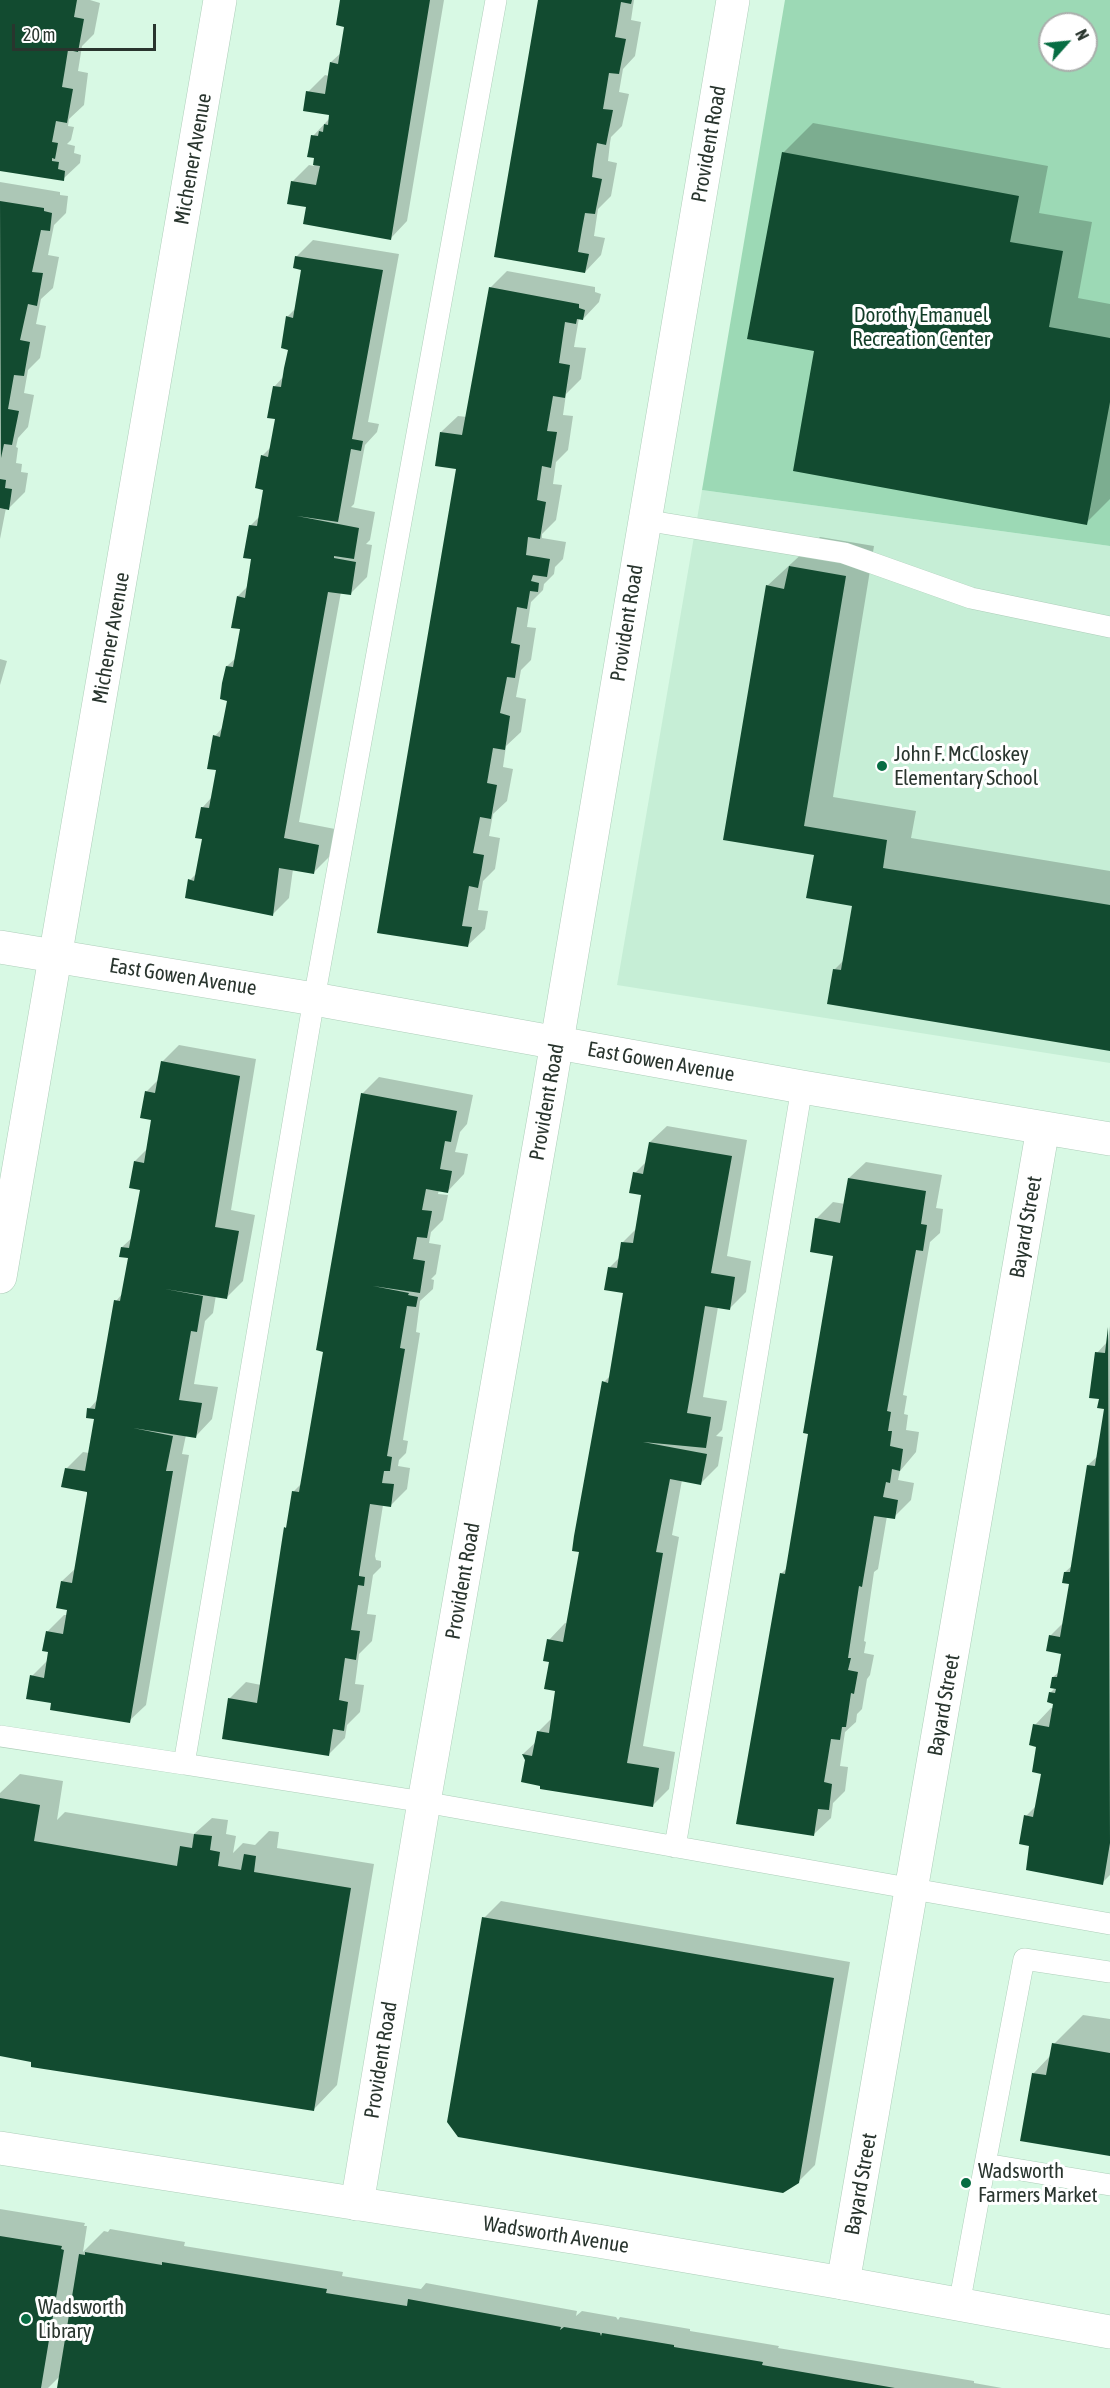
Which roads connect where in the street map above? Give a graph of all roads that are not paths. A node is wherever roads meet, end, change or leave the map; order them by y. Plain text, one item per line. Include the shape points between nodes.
1 (220, 0) edge
2 (496, 0) edge
3 (733, 0) edge
4 (644, 520) junction
5 (1110, 627) edge
6 (0, 947) edge
7 (55, 956) junction
8 (314, 999) junction
9 (557, 1044) junction
10 (802, 1087) junction
11 (1043, 1128) junction
12 (1110, 1139) edge
13 (0, 1277) edge
14 (0, 1736) edge
15 (184, 1764) junction
16 (424, 1802) junction
17 (675, 1847) junction
18 (912, 1888) junction
19 (1110, 1924) edge
20 (1110, 1972) edge
21 (0, 2148) edge
22 (985, 2164) junction
23 (1110, 2185) edge
24 (357, 2204) junction
25 (843, 2283) junction
26 (959, 2305) junction
27 (1110, 2332) edge

1 - 7 street, Michener Avenue
2 - 8 lane
3 - 4 street, Provident Road
4 - 5 lane via 844,553 970,598
4 - 9 street, Provident Road
6 - 7 street, East Gowen Avenue
7 - 8 street, East Gowen Avenue
7 - 13 street, Michener Avenue
8 - 9 street, East Gowen Avenue
8 - 15 lane
9 - 10 street, East Gowen Avenue
9 - 16 street, Provident Road
10 - 11 street, East Gowen Avenue
10 - 17 lane
11 - 12 street, East Gowen Avenue
11 - 18 street, Bayard Street
14 - 15 lane
15 - 16 lane
16 - 17 lane
16 - 24 street, Provident Road
17 - 18 lane
18 - 19 lane
18 - 25 street, Bayard Street
20 - 22 lane via 1024,1959
21 - 24 street, Wadsworth Avenue
22 - 23 lane
22 - 26 lane
24 - 25 street, Wadsworth Avenue
25 - 26 street, Wadsworth Avenue
26 - 27 street, Wadsworth Avenue

